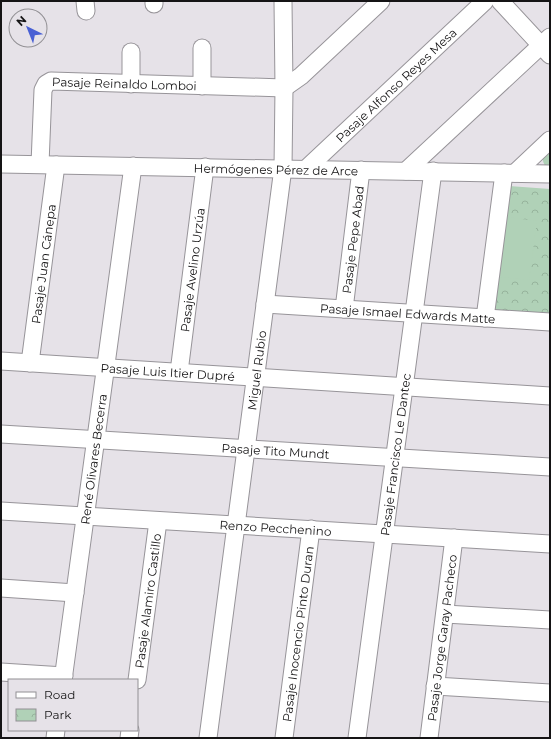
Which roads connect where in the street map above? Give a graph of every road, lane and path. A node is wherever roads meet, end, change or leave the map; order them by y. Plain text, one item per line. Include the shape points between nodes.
1 (283, 1) edge
2 (381, 1) edge
3 (485, 1) edge
4 (500, 1) edge
5 (547, 45) edge
6 (202, 48) dead end
7 (131, 52) dead end
8 (131, 84) junction
9 (202, 86) junction
10 (284, 88) junction
11 (550, 140) edge
12 (1, 164) edge
13 (48, 164) junction
14 (133, 166) junction
15 (205, 167) junction
16 (283, 168) junction
17 (306, 168) junction
18 (361, 170) junction
19 (406, 171) junction
20 (433, 171) junction
21 (509, 173) junction
22 (550, 174) edge
23 (266, 304) junction
24 (344, 309) junction
25 (414, 314) junction
26 (485, 318) junction
27 (550, 322) edge
28 (1, 361) edge
29 (30, 363) junction
30 (105, 368) junction
31 (179, 372) junction
32 (256, 377) junction
33 (404, 387) junction
34 (550, 396) edge
35 (1, 434) edge
36 (96, 439) junction
37 (247, 449) junction
38 (394, 458) junction
39 (550, 467) edge
40 (1, 511) edge
41 (85, 516) junction
42 (158, 520) junction
43 (237, 525) junction
44 (311, 529) junction
45 (384, 534) junction
46 (454, 538) junction
47 (550, 544) edge
48 (1, 588) edge
49 (75, 593) junction
50 (445, 614) junction
51 (550, 620) edge
52 (1, 672) edge
53 (64, 678) edge
54 (137, 679) edge
55 (435, 686) junction
56 (550, 693) edge
57 (208, 738) edge
58 (284, 738) edge
59 (357, 738) edge
60 (428, 738) edge

1 - 10 street, Miguel Rubio
2 - 10 street
3 - 17 street, Pasaje Alfonso Reyes Mesa
4 - 5 street
5 - 19 street
6 - 9 street
7 - 8 street
8 - 9 street, Pasaje Reinaldo Lomboi
8 - 13 street, Pasaje Reinaldo Lomboi via 50,81 46,84 43,90
9 - 10 street, Pasaje Reinaldo Lomboi
10 - 16 street, Miguel Rubio
11 - 21 street
12 - 13 street, Hermógenes Pérez de Arce
13 - 14 street, Hermógenes Pérez de Arce
13 - 29 street, Pasaje Juan Cánepa
14 - 15 street, Hermógenes Pérez de Arce
14 - 30 street, René Olivares Becerra
15 - 16 street, Hermógenes Pérez de Arce
15 - 31 street, Pasaje Avelino Urzúa
16 - 17 street, Hermógenes Pérez de Arce
16 - 23 street, Miguel Rubio
17 - 18 street, Hermógenes Pérez de Arce
18 - 19 street, Hermógenes Pérez de Arce
18 - 24 street, Pasaje Pepe Abad
19 - 20 street, Hermógenes Pérez de Arce
20 - 21 street, Hermógenes Pérez de Arce
20 - 25 street, Pasaje Francisco Le Dantec
21 - 22 street, Hermógenes Pérez de Arce
21 - 26 street
23 - 24 street, Pasaje Ismael Edwards Matte
23 - 32 street, Miguel Rubio
24 - 25 street, Pasaje Ismael Edwards Matte
25 - 26 street, Pasaje Ismael Edwards Matte
25 - 33 street, Pasaje Francisco Le Dantec
26 - 27 street, Pasaje Ismael Edwards Matte
28 - 29 street, Pasaje Luis Itier Dupré
29 - 30 street, Pasaje Luis Itier Dupré
30 - 31 street, Pasaje Luis Itier Dupré
30 - 36 street, René Olivares Becerra
31 - 32 street, Pasaje Luis Itier Dupré
32 - 33 street, Pasaje Luis Itier Dupré
32 - 37 street, Miguel Rubio
33 - 34 street, Pasaje Luis Itier Dupré
33 - 38 street, Pasaje Francisco Le Dantec
35 - 36 street, Pasaje Tito Mundt
36 - 37 street, Pasaje Tito Mundt
36 - 41 street, René Olivares Becerra
37 - 38 street, Pasaje Tito Mundt
37 - 43 street, Miguel Rubio
38 - 39 street, Pasaje Tito Mundt
38 - 45 street, Pasaje Francisco Le Dantec
40 - 41 street, Renzo Pecchenino
41 - 42 street, Renzo Pecchenino
41 - 49 street, René Olivares Becerra
42 - 43 street, Renzo Pecchenino
42 - 54 street, Pasaje Alamiro Castillo
43 - 44 street, Renzo Pecchenino
43 - 57 street, Miguel Rubio
44 - 45 street, Renzo Pecchenino
44 - 58 street, Pasaje Inocencio Pinto Duran
45 - 46 street, Renzo Pecchenino
45 - 59 street, Pasaje Francisco Le Dantec
46 - 47 street, Renzo Pecchenino
46 - 50 street, Pasaje Jorge Garay Pacheco
48 - 49 street
49 - 53 street, René Olivares Becerra
50 - 51 street
50 - 55 street, Pasaje Jorge Garay Pacheco
52 - 53 street
55 - 56 street
55 - 60 street, Pasaje Jorge Garay Pacheco

